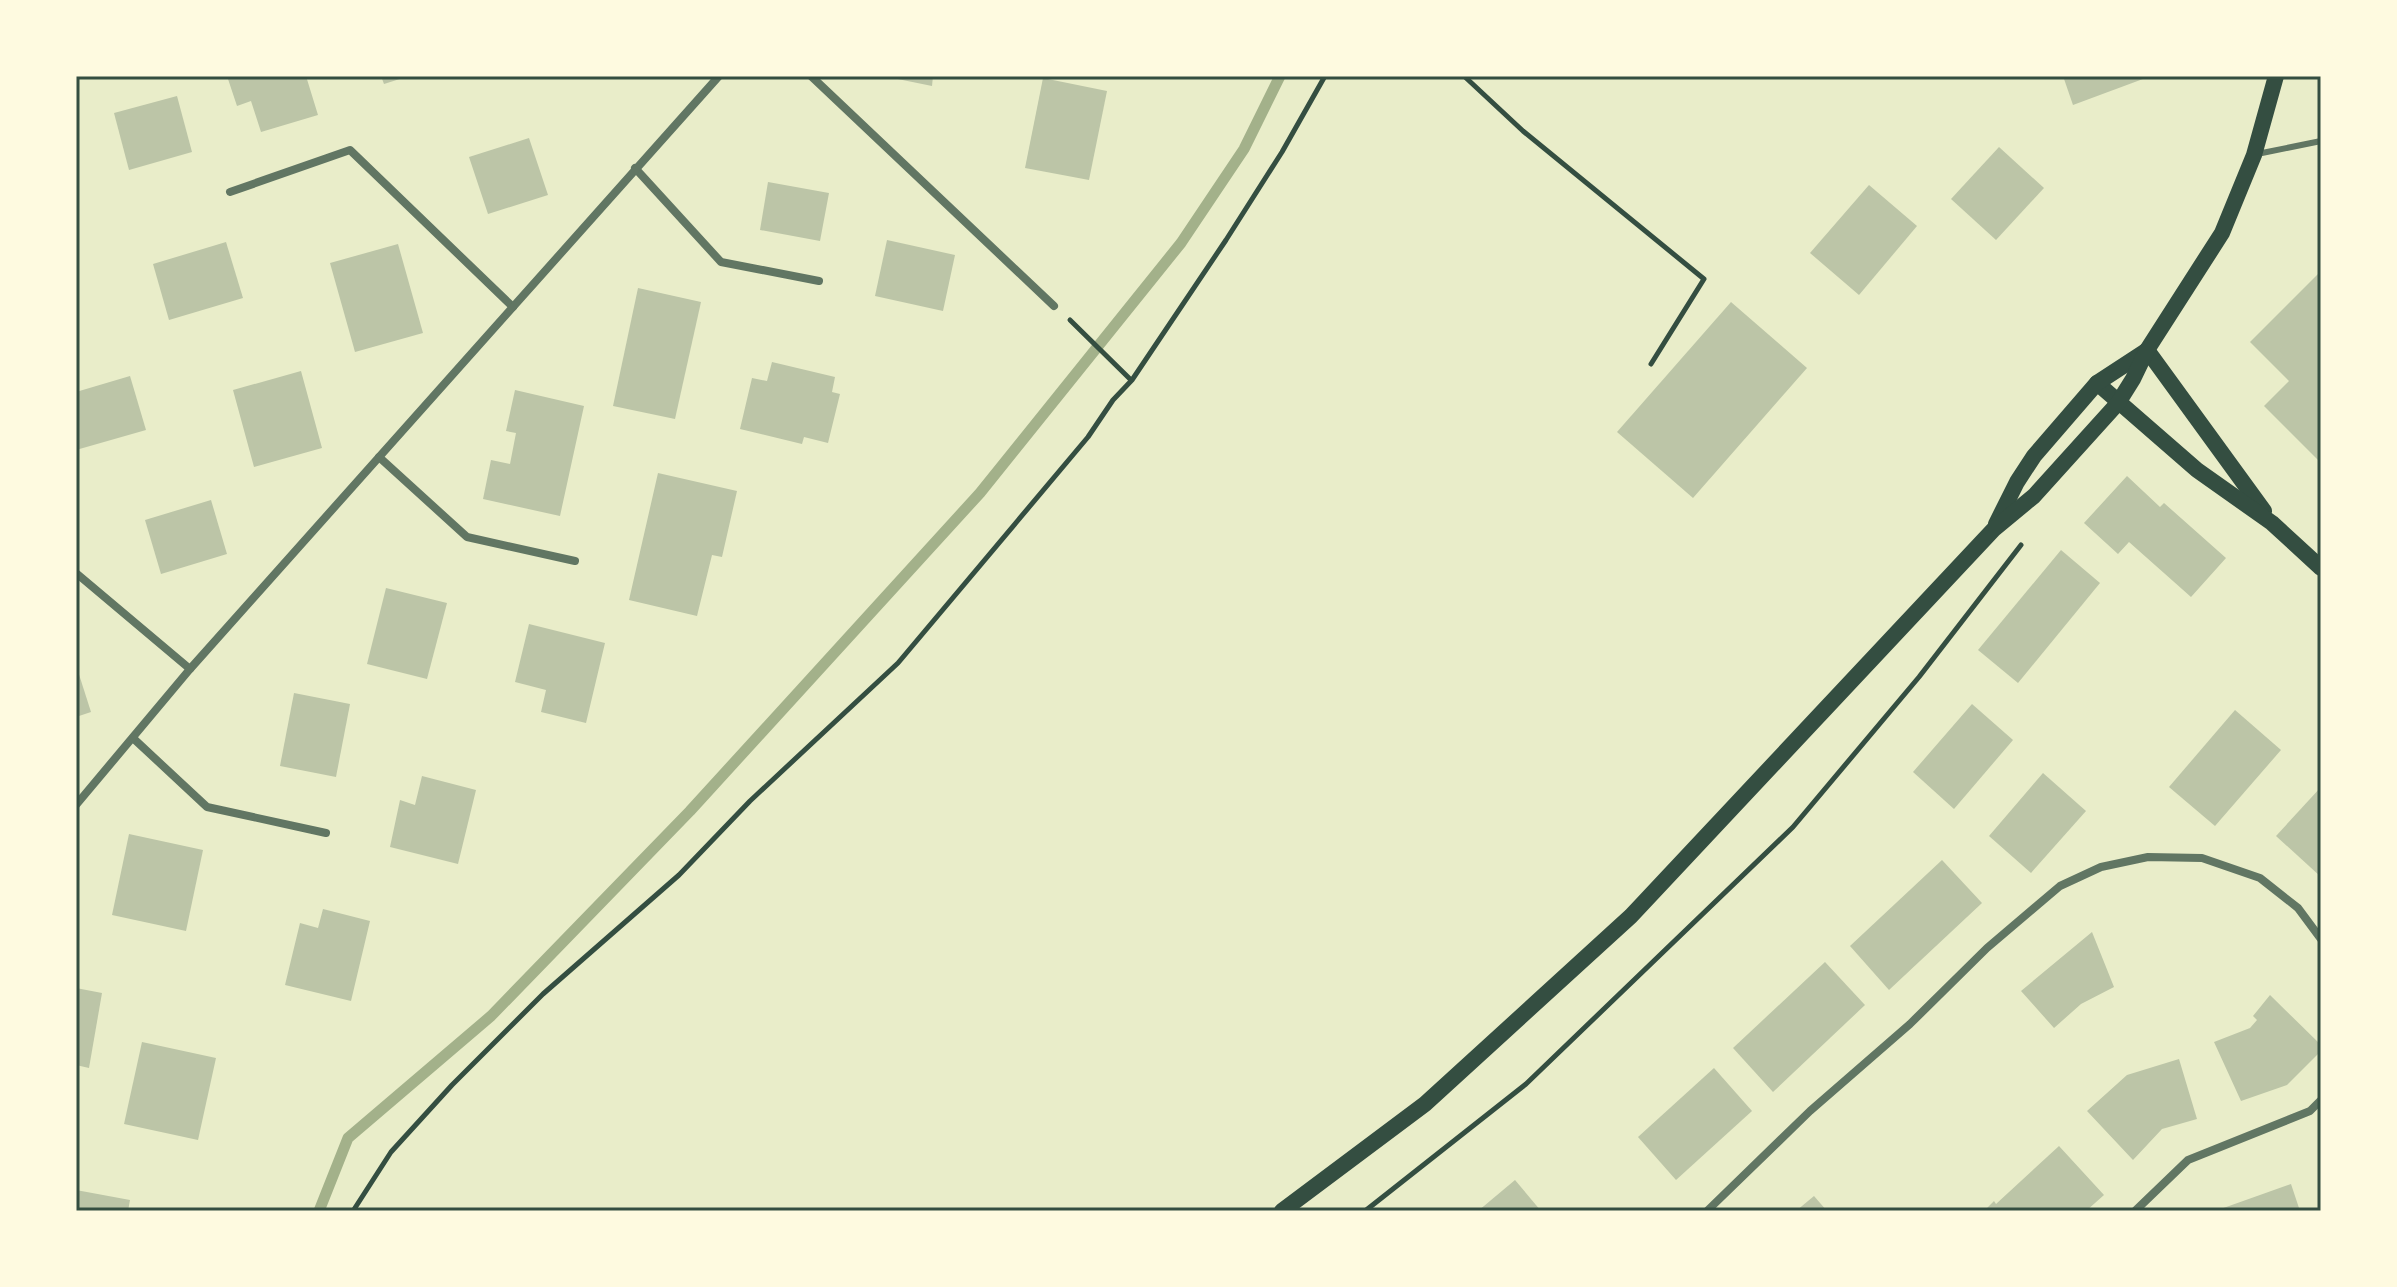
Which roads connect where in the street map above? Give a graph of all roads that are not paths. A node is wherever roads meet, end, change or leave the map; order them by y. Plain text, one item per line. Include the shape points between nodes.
1 (719, 76) edge
2 (811, 76) edge
3 (2276, 76) edge
4 (2321, 141) edge
5 (2254, 155) junction
6 (635, 168) junction
7 (230, 192) dead end
8 (819, 281) dead end
9 (1054, 306) dead end
10 (513, 307) junction
11 (2147, 350) junction
12 (2097, 383) junction
13 (2118, 403) junction
14 (379, 457) junction
15 (2272, 523) junction
16 (1994, 529) junction
17 (2318, 560) edge
18 (575, 561) dead end
19 (76, 573) edge
20 (190, 669) junction
21 (134, 739) junction
22 (76, 805) edge
23 (326, 833) dead end
24 (2321, 939) edge
25 (2321, 1100) edge
26 (1282, 1211) edge
27 (1707, 1211) edge
28 (2135, 1211) edge

1 - 6 street
2 - 9 street
3 - 5 main road
4 - 5 lane
5 - 11 main road via 2222,233
6 - 8 street via 721,262
6 - 10 street
7 - 10 street via 350,150
10 - 14 street
11 - 12 main road
11 - 13 main road
11 - 15 main road
12 - 13 main road
12 - 16 main road via 2034,456
13 - 15 main road via 2197,470
13 - 16 main road via 2034,496
14 - 18 street via 467,537
14 - 20 street
15 - 17 main road
16 - 26 main road via 1631,916 1425,1104
19 - 20 street
20 - 21 street
21 - 22 street
21 - 23 street via 207,807
24 - 27 street via 2298,908 2260,878 2202,858 2148,857 2101,867 2060,886 1987,948
25 - 28 street via 2310,1111 2188,1160

